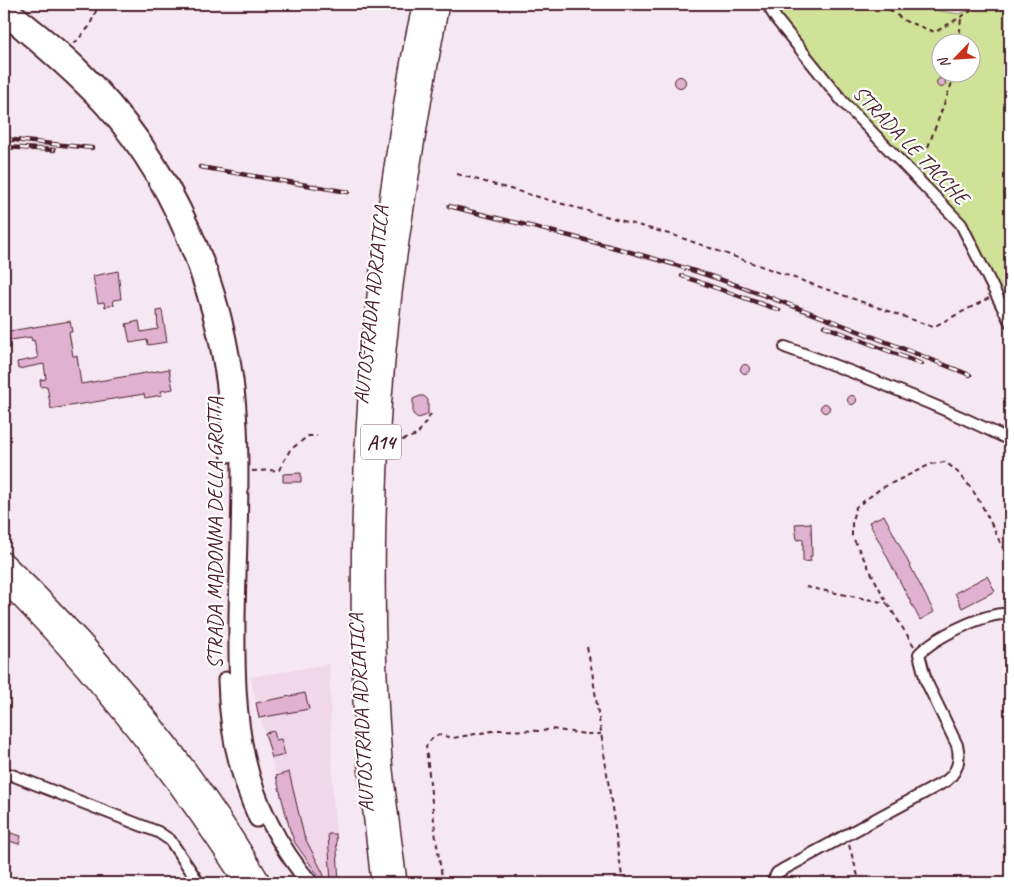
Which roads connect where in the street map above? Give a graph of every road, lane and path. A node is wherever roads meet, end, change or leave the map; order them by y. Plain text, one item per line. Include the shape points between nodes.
1 (5, 4) edge
2 (100, 4) edge
3 (423, 4) edge
4 (439, 4) edge
5 (767, 4) edge
6 (882, 4) edge
7 (979, 4) edge
8 (4, 17) edge
9 (961, 18) junction
10 (960, 32) edge
11 (66, 54) junction
12 (952, 82) edge
13 (928, 147) dead end
14 (457, 174) dead end
15 (994, 295) junction
16 (1010, 322) edge
17 (785, 347) dead end
18 (433, 411) dead end
19 (317, 436) dead end
20 (402, 440) dead end
21 (1010, 440) edge
22 (239, 472) junction
23 (4, 562) edge
24 (1010, 562) edge
25 (4, 581) edge
26 (806, 587) dead end
27 (887, 603) junction
28 (1010, 614) edge
29 (587, 647) dead end
30 (919, 654) junction
31 (601, 734) junction
32 (4, 772) edge
33 (846, 835) junction
34 (199, 883) edge
35 (245, 883) edge
36 (261, 883) edge
37 (297, 883) edge
38 (310, 883) edge
39 (381, 883) edge
40 (397, 883) edge
41 (443, 883) edge
42 (623, 883) edge
43 (772, 883) edge
44 (860, 883) edge

1 - 11 main road, STRADA MADONNA DELLA GROTTA
2 - 11 path via 89,27
3 - 39 highway, AUTOSTRADA ADRIATICA / A14 via 383,238 366,415 363,700
4 - 40 highway, AUTOSTRADA ADRIATICA / A14 via 416,125 395,269 379,477 378,689 382,760
5 - 15 street, STRADA LE TACCHE via 843,102 960,224
6 - 9 path via 905,21 935,32
7 - 9 path
8 - 37 main road, STRADA MADONNA DELLA GROTTA via 103,107 123,133 174,216 204,290 219,345 229,424 226,682 231,736 240,776 256,817
9 - 10 path
11 - 22 main road, STRADA MADONNA DELLA GROTTA via 103,92 150,152 183,208 202,251 231,353 239,419
12 - 13 path
14 - 15 path via 676,236 933,327
15 - 16 street, STRADA LE TACCHE
17 - 21 street via 908,393
18 - 20 path via 417,435
19 - 22 path via 308,436 290,450 279,470
22 - 38 main road, STRADA MADONNA DELLA GROTTA via 237,677 240,728 252,780 262,804 284,848
23 - 36 highway via 80,640 124,691 206,800
24 - 27 path via 962,476 945,462 931,464 856,507 852,536
25 - 35 highway via 49,626 128,718 189,799
26 - 27 path
27 - 30 path
28 - 30 street via 978,619 927,645
29 - 31 path
30 - 33 street via 926,681 957,745 959,755 954,774
31 - 41 path via 552,729 498,730 453,738 440,735 430,740 426,746
31 - 42 path
32 - 34 street via 158,832 170,840
33 - 43 street via 777,873
33 - 44 path

